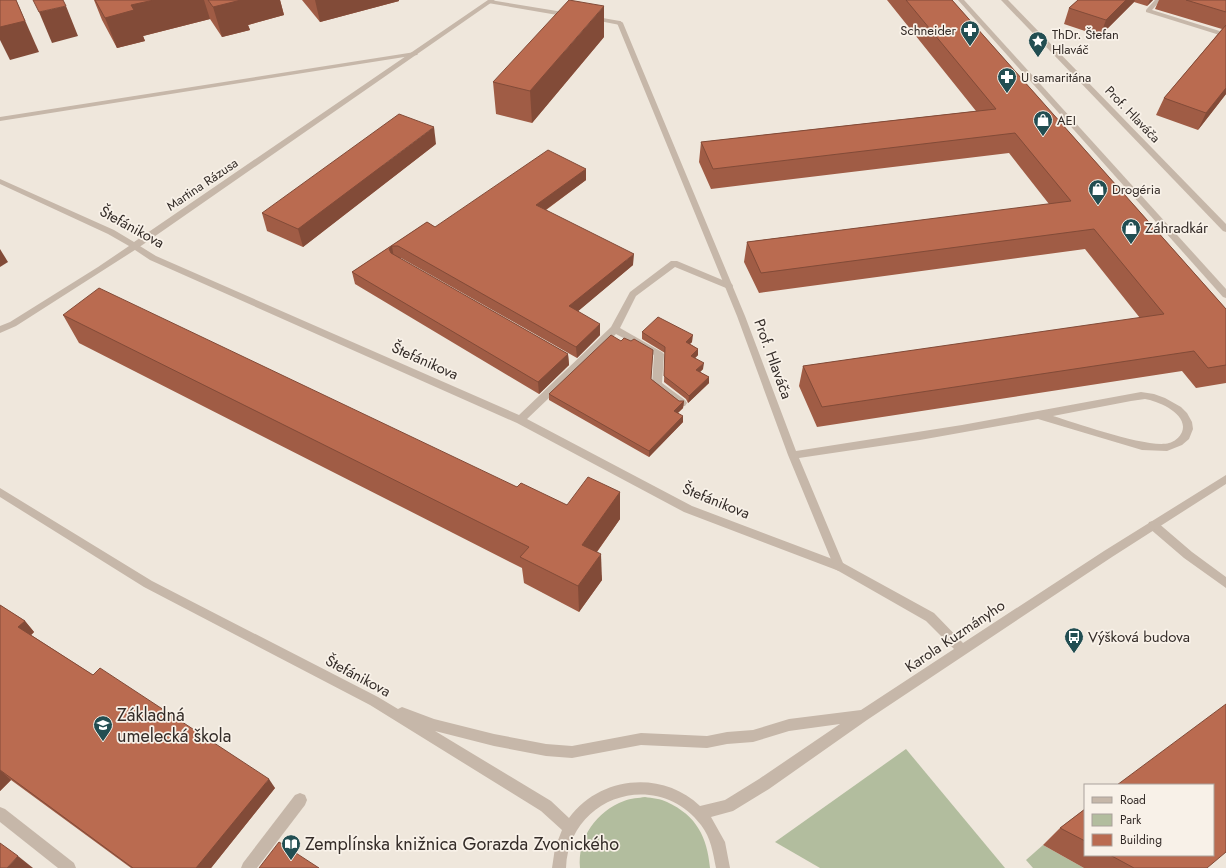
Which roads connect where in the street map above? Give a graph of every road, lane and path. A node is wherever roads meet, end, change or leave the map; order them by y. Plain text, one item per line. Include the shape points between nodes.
1 (961, 0) edge
2 (1004, 0) edge
3 (1158, 0) edge
4 (491, 1) edge
5 (574, 15) edge
6 (586, 17) edge
7 (1225, 33) edge
8 (415, 54) junction
9 (0, 119) edge
10 (0, 181) edge
11 (1226, 229) edge
12 (135, 246) junction
13 (729, 286) junction
14 (1226, 295) edge
15 (13, 324) junction
16 (615, 329) junction
17 (0, 330) edge
18 (0, 337) edge
19 (682, 403) edge
20 (1040, 416) junction
21 (520, 420) junction
22 (793, 455) junction
23 (1226, 479) edge
24 (0, 492) edge
25 (1153, 525) junction
26 (839, 566) junction
27 (1226, 583) edge
28 (963, 651) junction
29 (374, 701) junction
30 (863, 716) junction
31 (300, 800) dead end
32 (700, 813) junction
33 (0, 814) edge
34 (570, 828) junction
35 (69, 868) edge
36 (248, 868) edge
37 (559, 868) edge
38 (723, 868) edge

1 - 14 street
2 - 11 street, Prof. Hlaváča
3 - 7 street via 1148,11
4 - 5 street
4 - 8 street, Martina Rázusa
6 - 13 street, Prof. Hlaváča via 620,23
8 - 9 street, Martina Rázusa
8 - 12 street, Martina Rázusa
10 - 12 street, Štefánikova via 111,232
12 - 15 street, Martina Rázusa
12 - 21 street, Štefánikova via 153,258
13 - 16 street via 674,263 632,294
13 - 22 street, Prof. Hlaváča
15 - 17 street, Martina Rázusa
15 - 18 street
16 - 19 street via 659,354 657,384
16 - 21 street via 574,363
20 - 20 street via 1142,446 1158,448 1172,447 1187,433 1187,423 1182,413 1173,405 1146,396
20 - 22 street
21 - 26 street, Štefánikova via 688,509
22 - 26 street, Prof. Hlaváča
23 - 25 street, Karola Kuzmányho
24 - 29 street, Štefánikova via 148,584
25 - 27 street
25 - 28 street, Karola Kuzmányho
26 - 28 street via 930,617
28 - 30 street, Karola Kuzmányho
29 - 30 street via 434,725 494,740 572,752 641,739 707,742 753,736 789,726
29 - 34 street, Štefánikova via 546,806
30 - 32 street, Karola Kuzmányho via 728,806
31 - 36 street
32 - 34 street via 680,797 656,788 631,787 607,793 586,807
32 - 38 street via 718,844
33 - 35 street
34 - 37 street via 562,845

